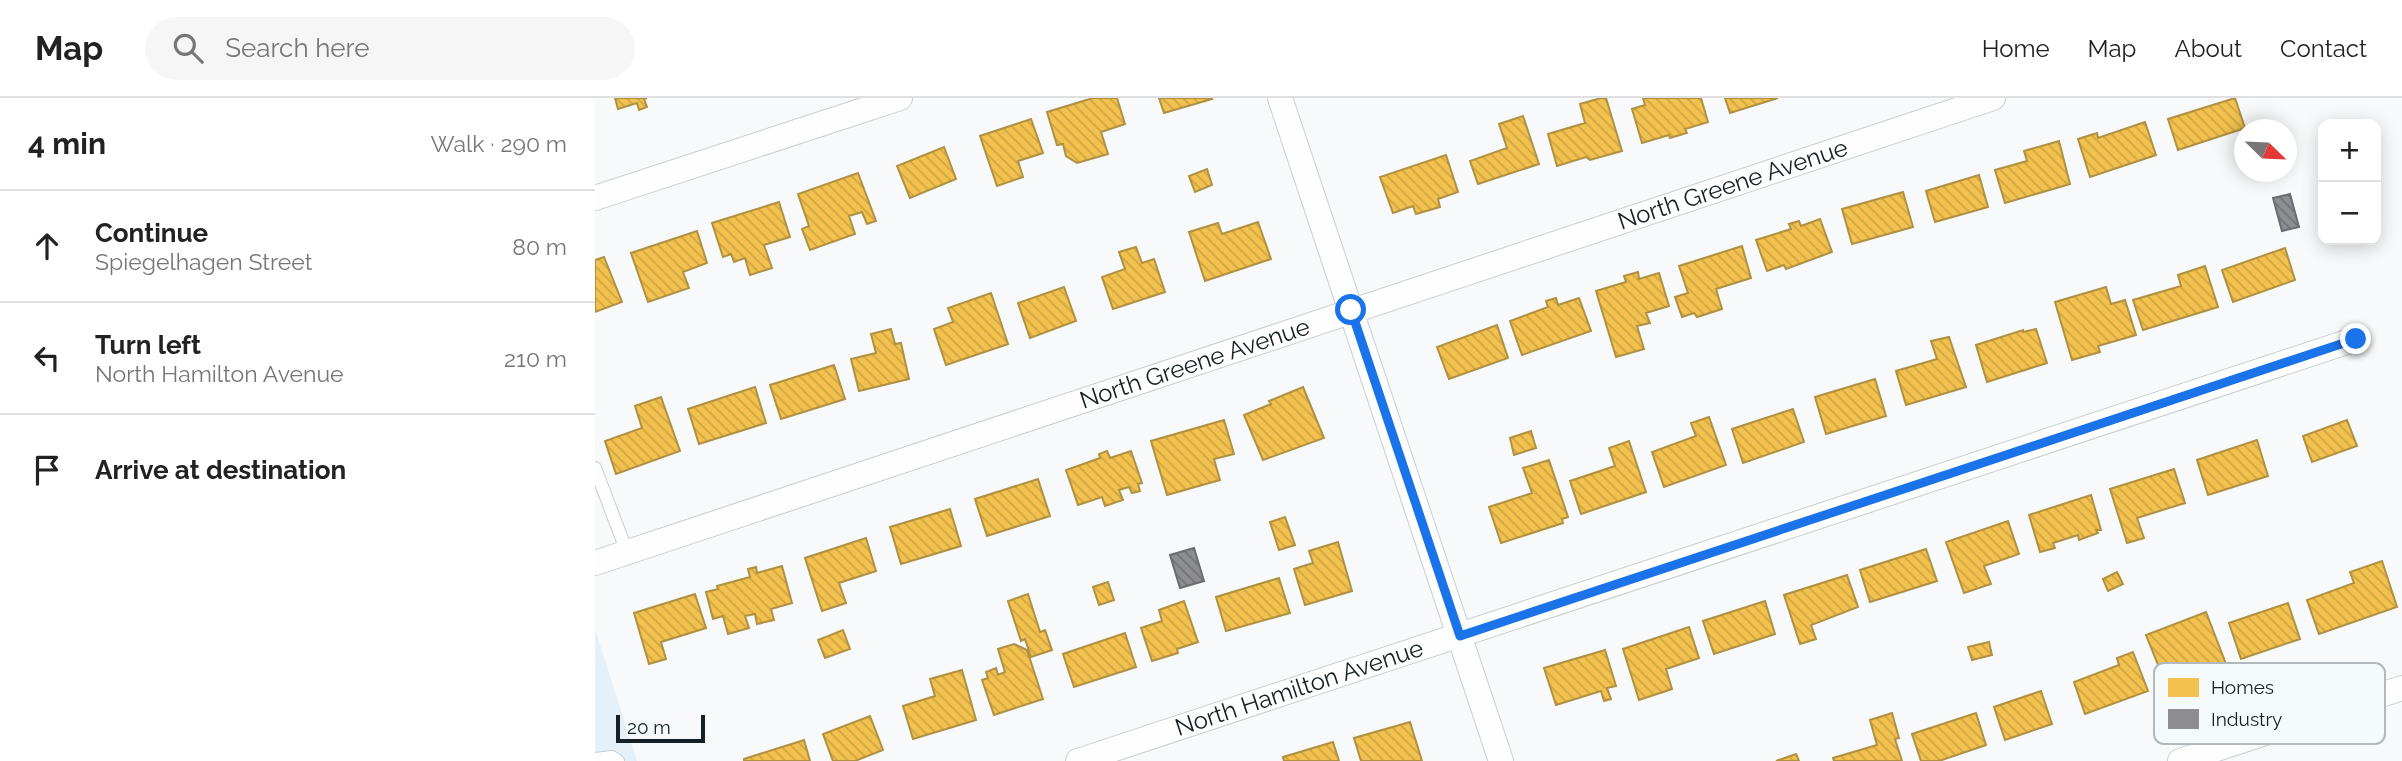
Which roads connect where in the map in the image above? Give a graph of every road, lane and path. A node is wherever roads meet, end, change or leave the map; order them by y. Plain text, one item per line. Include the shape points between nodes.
1 (899, 98) edge
2 (1280, 98) edge
3 (1993, 98) edge
4 (595, 198) edge
5 (1351, 310) junction
6 (2356, 339) dead end
7 (595, 468) edge
8 (627, 552) junction
9 (595, 563) edge
10 (1460, 636) junction
11 (2402, 688) edge
12 (2385, 694) edge
13 (2231, 744) edge
14 (595, 759) edge
15 (618, 761) edge
16 (1079, 761) edge
17 (1501, 761) edge
18 (2179, 761) edge

1 - 4 street
2 - 5 street
3 - 5 street, North Greene Avenue
5 - 8 street, North Greene Avenue
5 - 10 street
6 - 10 street, North Hamilton Avenue
7 - 8 lane
8 - 9 street, North Greene Avenue
10 - 16 street, North Hamilton Avenue
10 - 17 street
11 - 12 street
13 - 18 street
14 - 15 lane

